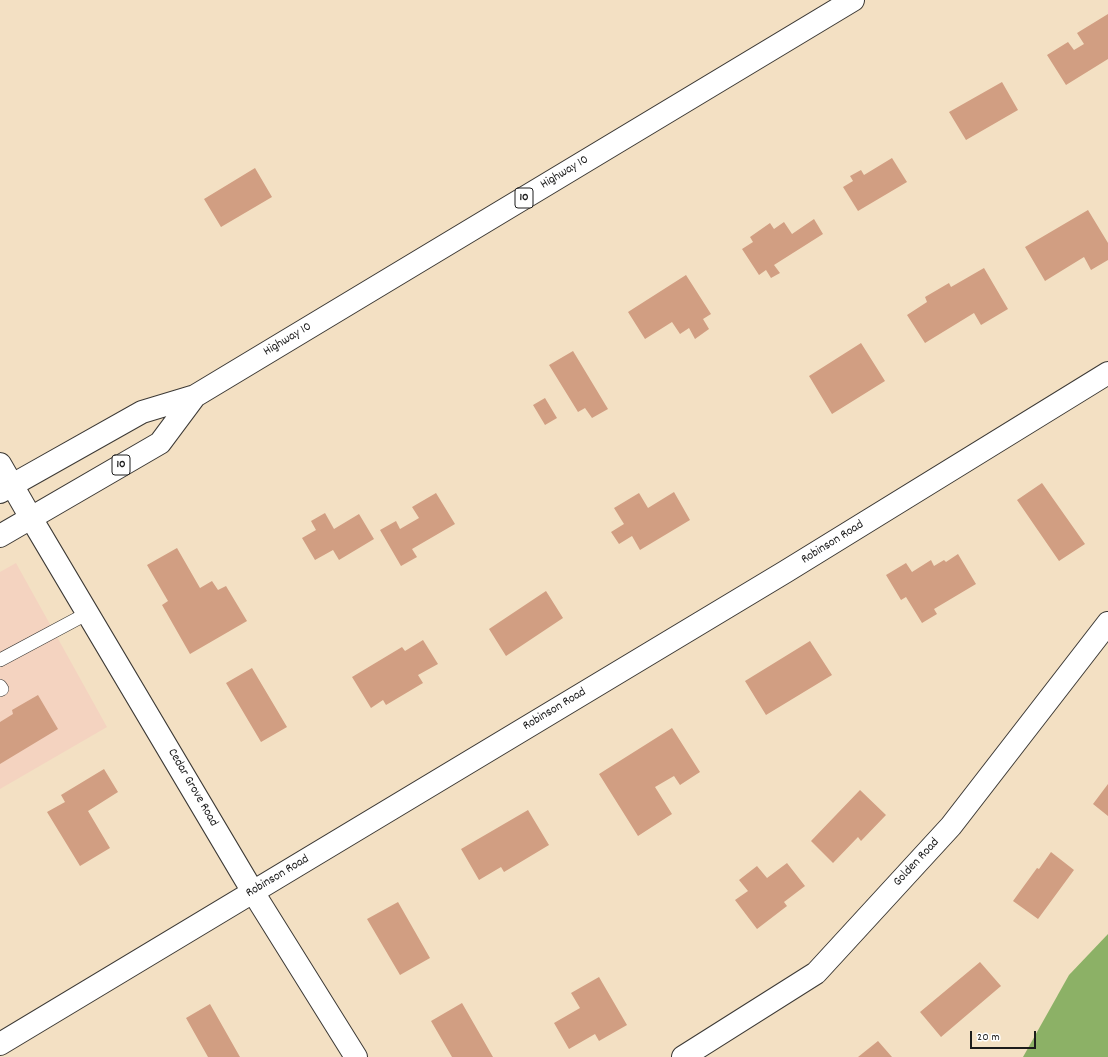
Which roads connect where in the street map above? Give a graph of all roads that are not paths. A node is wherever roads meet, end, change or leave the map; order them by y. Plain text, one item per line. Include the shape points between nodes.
1 (853, 0) edge
2 (1108, 372) edge
3 (195, 396) junction
4 (0, 464) edge
5 (6, 488) edge
6 (31, 518) junction
7 (0, 536) edge
8 (88, 613) junction
9 (1108, 623) edge
10 (0, 660) edge
11 (0, 686) edge
12 (0, 690) edge
13 (253, 892) junction
14 (0, 1044) edge
15 (356, 1057) edge
16 (683, 1057) edge

1 - 3 main road, Highway 10 / 10
2 - 13 main road, Robinson Road via 785,572
3 - 5 main road, Highway 10 / 10 via 142,412
3 - 6 main road, Highway 10 / 10 via 160,443
4 - 5 main road, Cedar Grove Road
5 - 6 main road, Cedar Grove Road
6 - 7 main road, Highway 10 / 10
6 - 8 main road, Cedar Grove Road
8 - 10 lane
8 - 13 main road, Cedar Grove Road
9 - 16 main road, Golden Road via 951,826 816,973
11 - 12 lane
13 - 14 main road, Robinson Road
13 - 15 main road, Cedar Grove Road

